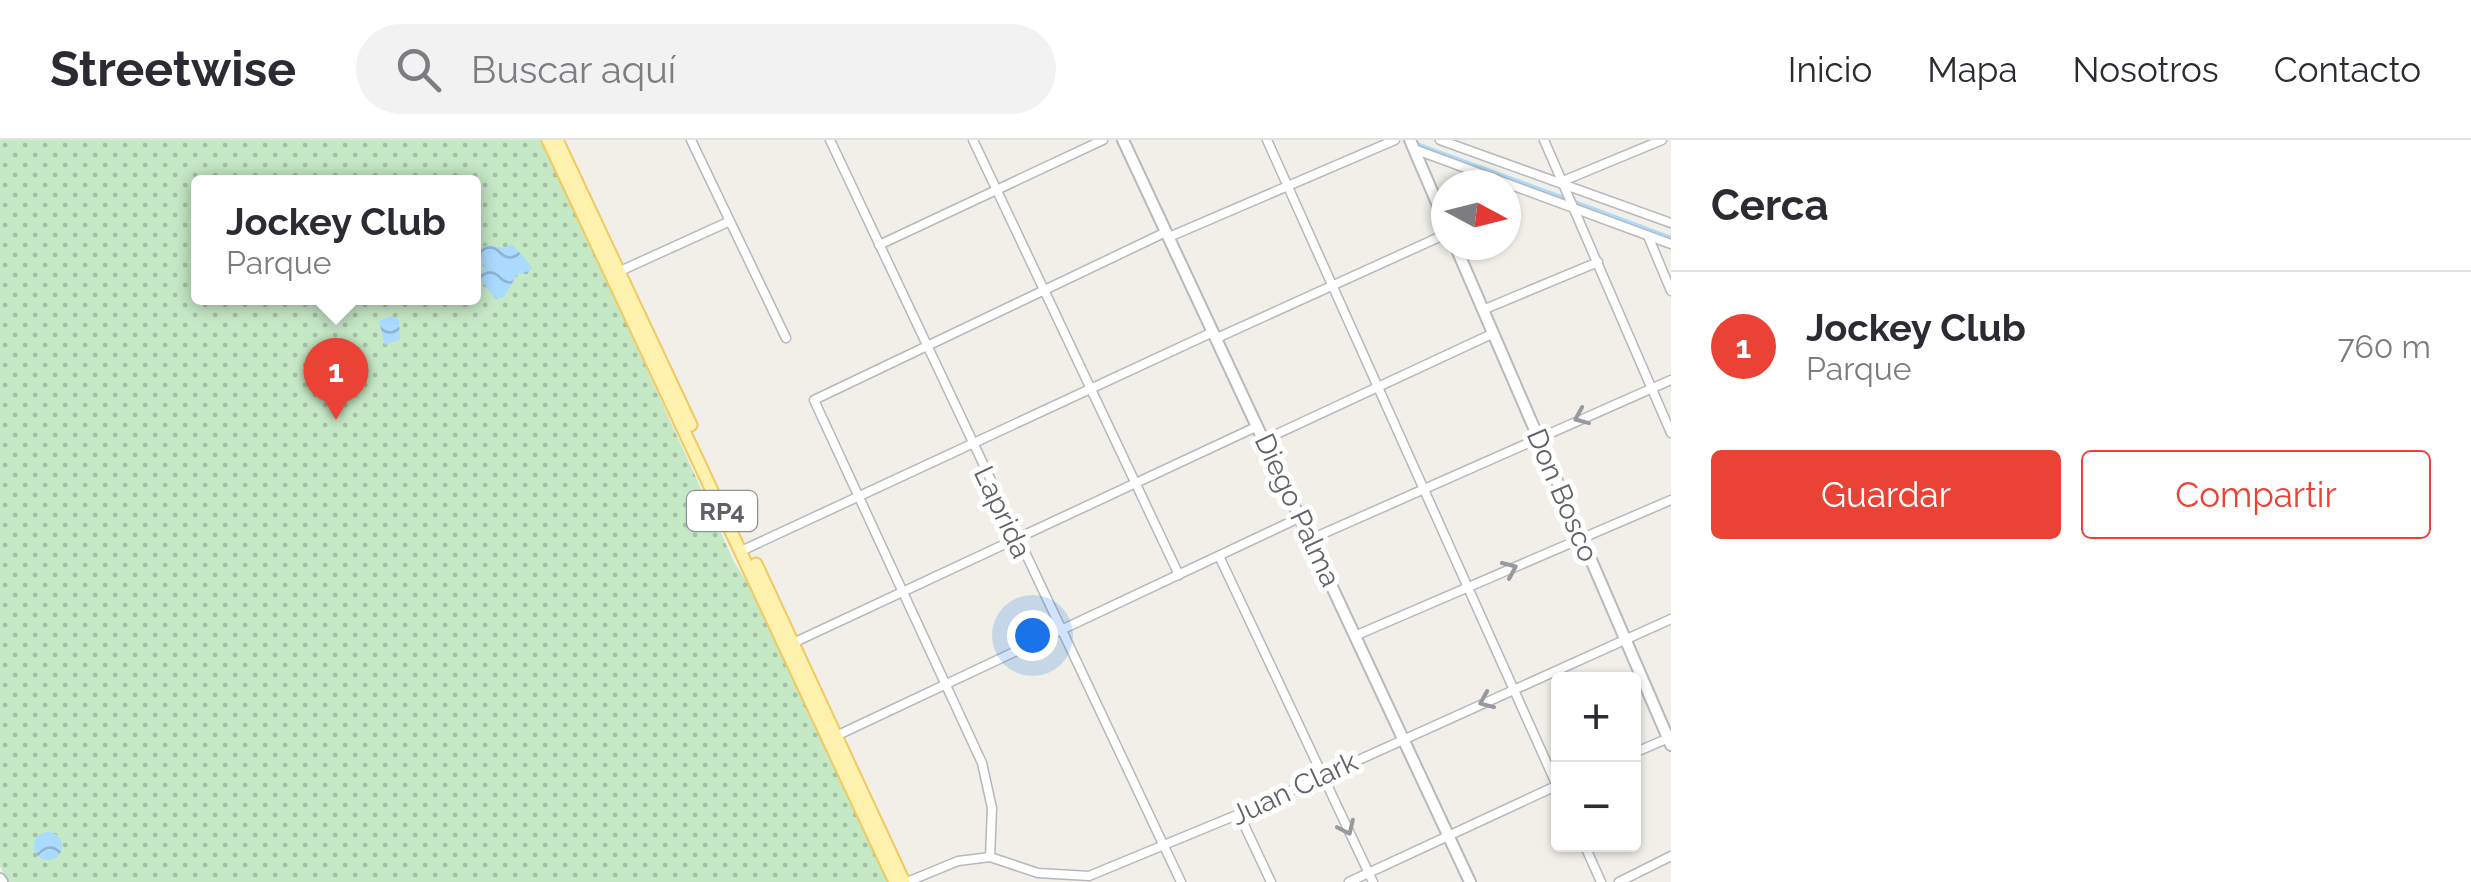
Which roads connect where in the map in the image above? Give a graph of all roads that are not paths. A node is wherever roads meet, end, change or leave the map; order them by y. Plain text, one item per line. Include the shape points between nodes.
1 (548, 140) edge
2 (557, 140) edge
3 (691, 140) edge
4 (830, 140) edge
5 (973, 140) edge
6 (1103, 140) edge
7 (1124, 140) edge
8 (1267, 140) edge
9 (1395, 140) edge
10 (1440, 140) edge
11 (1544, 140) edge
12 (1664, 140) edge
13 (1412, 145) edge
14 (1671, 150) edge
15 (1564, 186) junction
16 (1288, 188) junction
17 (1431, 189) edge
18 (996, 191) junction
19 (1572, 204) junction
20 (728, 222) junction
21 (1671, 223) edge
22 (1168, 234) junction
23 (1648, 236) junction
24 (1431, 241) edge
25 (1671, 244) edge
26 (880, 246) junction
27 (1462, 260) edge
28 (1598, 262) junction
29 (615, 273) junction
30 (1333, 287) junction
31 (1041, 290) junction
32 (1671, 291) edge
33 (1485, 310) junction
34 (1494, 333) junction
35 (1215, 335) junction
36 (786, 338) dead end
37 (926, 346) junction
38 (1671, 380) edge
39 (1378, 387) junction
40 (1652, 388) junction
41 (1089, 390) junction
42 (1258, 426) junction
43 (1671, 433) edge
44 (1538, 436) junction
45 (1264, 440) junction
46 (972, 446) junction
47 (1134, 486) junction
48 (1423, 488) junction
49 (860, 496) junction
50 (1671, 500) edge
51 (1301, 517) junction
52 (1581, 537) junction
53 (1311, 539) junction
54 (1017, 542) junction
55 (744, 550) junction
56 (1218, 556) junction
57 (1179, 576) junction
58 (1468, 587) junction
59 (905, 593) junction
60 (1671, 619) edge
61 (1061, 632) junction
62 (1357, 635) junction
63 (1624, 638) junction
64 (793, 644) junction
65 (947, 685) junction
66 (1514, 689) junction
67 (836, 736) junction
68 (1404, 736) junction
69 (1670, 740) edge
70 (1641, 750) edge
71 (1551, 771) edge
72 (1322, 775) junction
73 (1551, 789) edge
74 (1239, 814) junction
75 (1448, 834) junction
76 (1164, 846) junction
77 (1588, 852) edge
78 (1671, 856) edge
79 (990, 857) junction
80 (1368, 872) junction
81 (1038, 873) junction
82 (895, 882) edge
83 (906, 882) edge
84 (1044, 882) edge
85 (1181, 882) edge
86 (1271, 882) edge
87 (1349, 882) edge
88 (1373, 882) edge
89 (1470, 882) edge
90 (1601, 882) edge
91 (1619, 882) edge

1 - 29 main road, RP4
2 - 29 main road, RP4
3 - 20 street
4 - 26 street, Laprida
5 - 18 street
6 - 18 street
7 - 22 main road, Diego Palma
8 - 16 street
9 - 16 street
10 - 15 street
11 - 15 street
12 - 14 street
12 - 15 street
13 - 17 main road
13 - 19 street
15 - 19 street
15 - 21 street
16 - 22 street
16 - 30 street
18 - 26 street
18 - 31 street
19 - 23 street
19 - 28 street
20 - 29 street
20 - 36 street
22 - 31 street
22 - 35 main road, Diego Palma
23 - 25 street
23 - 32 street
24 - 30 street
26 - 37 street, Laprida
27 - 33 main road, Don Bosco
28 - 33 street
28 - 40 street
29 - 55 main road, RP4
30 - 35 street
30 - 39 street
31 - 37 street
31 - 41 street
33 - 34 main road, Don Bosco
34 - 39 street
34 - 44 main road, Don Bosco
35 - 41 street
35 - 42 main road, Diego Palma
37 - 46 street, Laprida
37 - 49 street via 814,400
38 - 40 street
39 - 45 street
39 - 48 street
40 - 43 street
40 -> 44 street
41 - 46 street
41 - 47 street
42 - 45 main road, Diego Palma
42 - 47 street
44 - 48 street
44 - 52 main road, Don Bosco
45 - 51 main road, Diego Palma
46 - 49 street
46 - 54 street, Laprida
47 - 54 street
47 - 57 street
48 - 53 street
48 - 58 street
49 - 55 street
49 - 59 street
50 - 52 street
51 - 53 main road, Diego Palma
51 - 56 street
58 -> 52 street
52 - 63 main road, Don Bosco
53 - 62 main road, Diego Palma
54 - 59 street
54 - 61 street, Laprida
55 - 64 main road, RP4
55 - 82 main road, RP4
56 - 57 street
56 - 72 street
57 - 61 street
58 - 62 street
58 - 66 street
59 - 64 street
59 - 65 street
60 - 63 street, Juan Clark
61 - 65 street
61 - 76 street, Laprida
62 - 68 main road, Diego Palma
63 - 66 street, Juan Clark
63 - 69 main road, Don Bosco
64 - 67 main road, RP4
65 - 67 street
65 - 79 street via 990,790
66 -> 68 street, Juan Clark
66 - 71 street
67 - 83 main road, RP4
68 - 72 street, Juan Clark
68 - 75 main road, Diego Palma
69 - 70 street
72 - 74 street, Juan Clark
72 -> 80 street
73 - 75 street
74 - 76 street, Juan Clark
74 - 86 street
75 - 80 street
75 - 89 main road, Diego Palma
76 - 81 street, Juan Clark via 1089,876
76 - 85 street, Laprida
77 - 90 street
78 - 91 street
79 - 81 street, Juan Clark
79 - 83 street via 958,861
80 - 87 street
80 - 88 street
81 - 84 street

